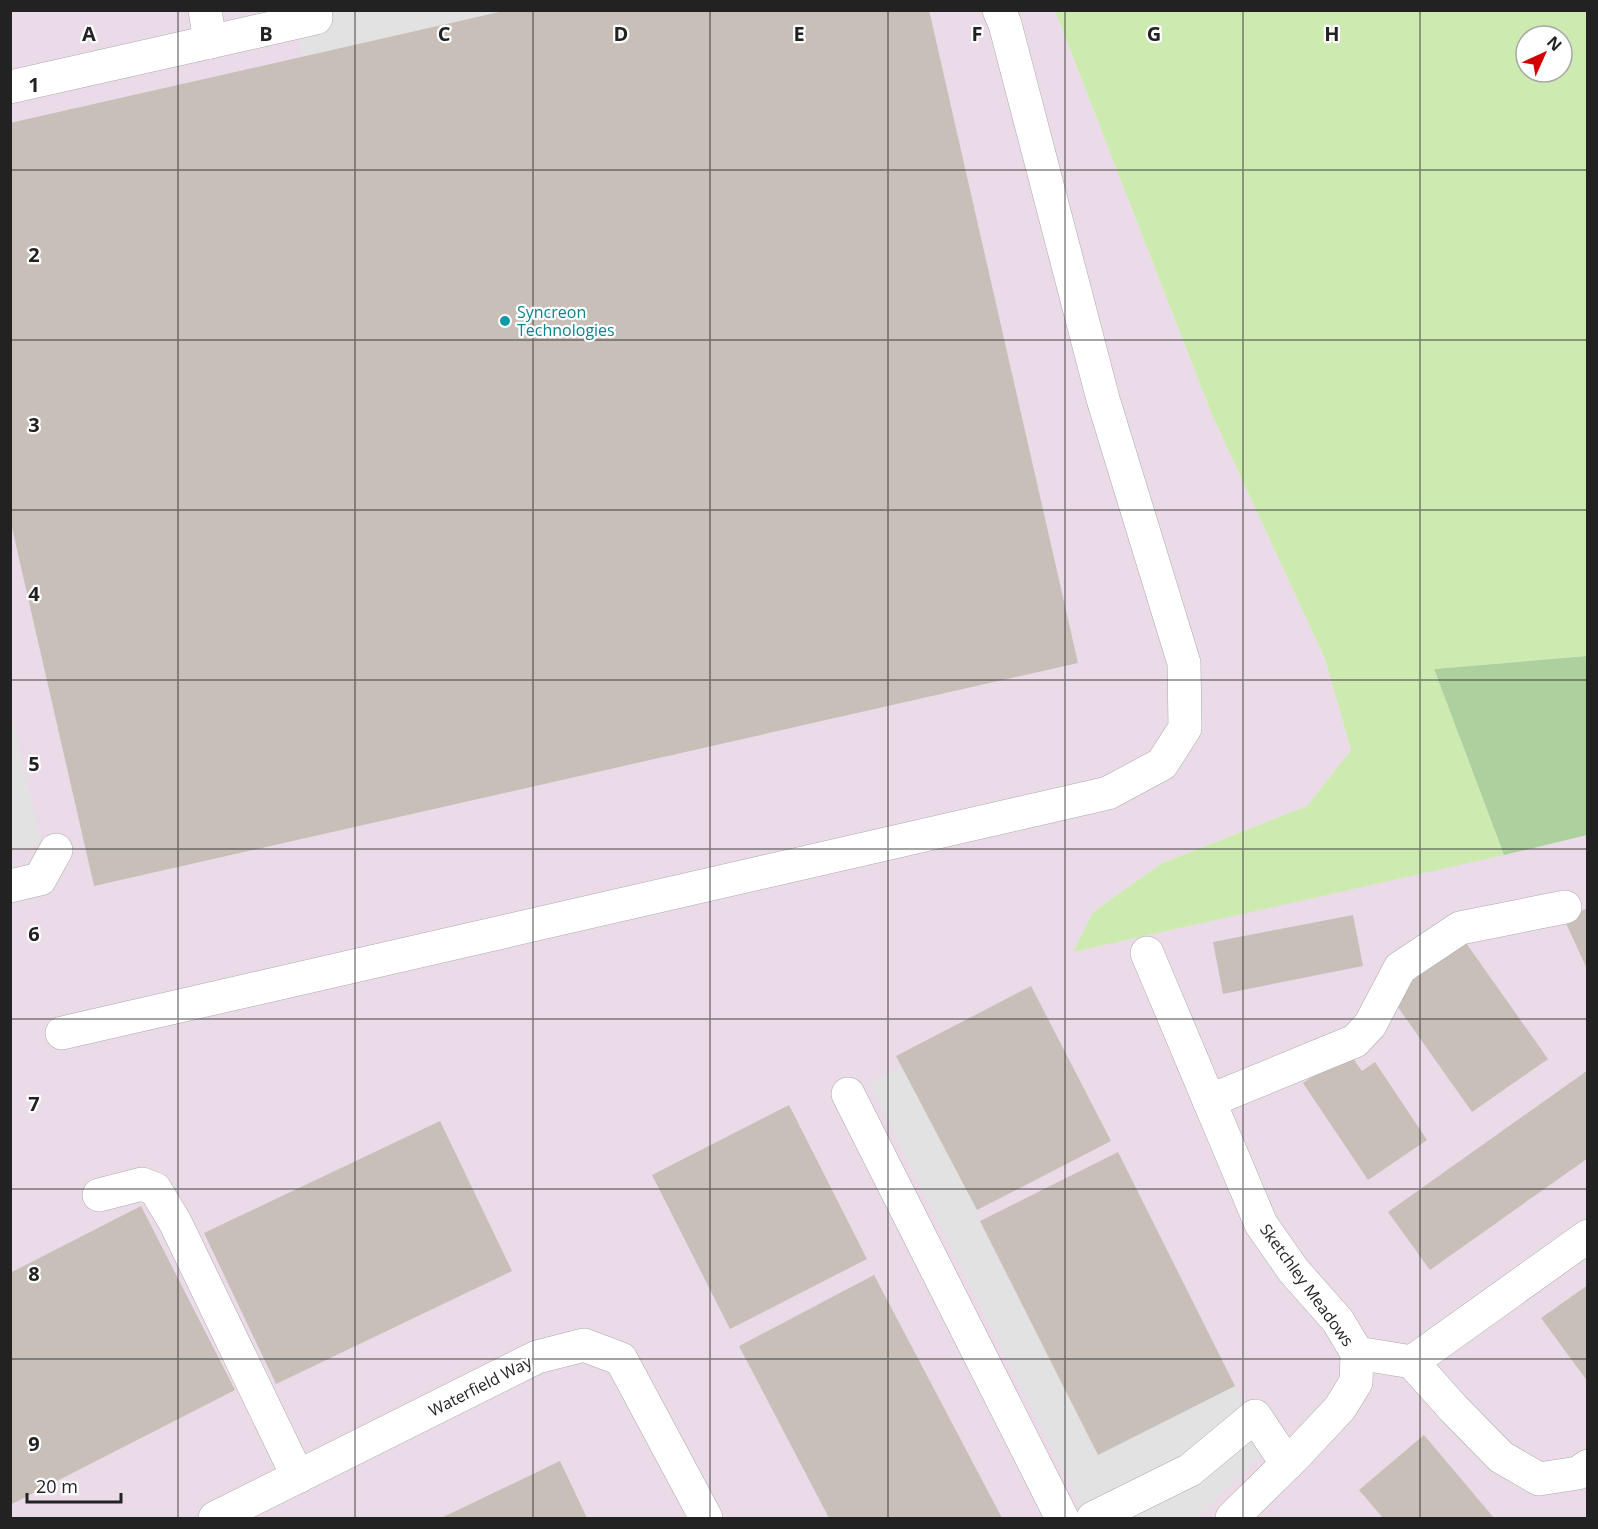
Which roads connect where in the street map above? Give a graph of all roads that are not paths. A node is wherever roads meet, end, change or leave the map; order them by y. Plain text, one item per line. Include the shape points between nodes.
1 (315, 10) edge
2 (999, 10) edge
3 (208, 26) edge
4 (10, 87) edge
5 (56, 850) dead end
6 (10, 886) edge
7 (1565, 907) dead end
8 (1147, 953) dead end
9 (62, 1033) dead end
10 (848, 1094) dead end
11 (1209, 1101) junction
12 (99, 1195) dead end
13 (1587, 1236) edge
14 (1357, 1353) junction
15 (1412, 1362) junction
16 (1287, 1464) junction
17 (1587, 1466) edge
18 (298, 1477) junction
19 (215, 1518) edge
20 (706, 1518) edge
21 (1062, 1518) edge
22 (1093, 1518) edge
23 (1232, 1518) edge

1 - 3 street via 316,18
2 - 9 street via 1103,399 1184,663 1185,728 1162,764 1108,793
3 - 4 street
5 - 6 street via 40,879
7 - 11 street via 1460,928 1400,968 1370,1025 1355,1041
8 - 11 street, Sketchley Meadows
10 - 21 street
11 - 14 street, Sketchley Meadows via 1261,1224 1293,1270 1338,1321
12 - 18 street via 142,1184 155,1189 175,1222
13 - 15 street
14 - 15 street
14 - 16 street, Sketchley Meadows via 1356,1382 1340,1408
15 - 17 street via 1502,1457 1539,1479 1578,1473
16 - 22 street via 1255,1416 1190,1470
16 - 23 street, Sketchley Meadows
18 - 19 street, Waterfield Way
18 - 20 street, Waterfield Way via 537,1357 584,1346 621,1359

